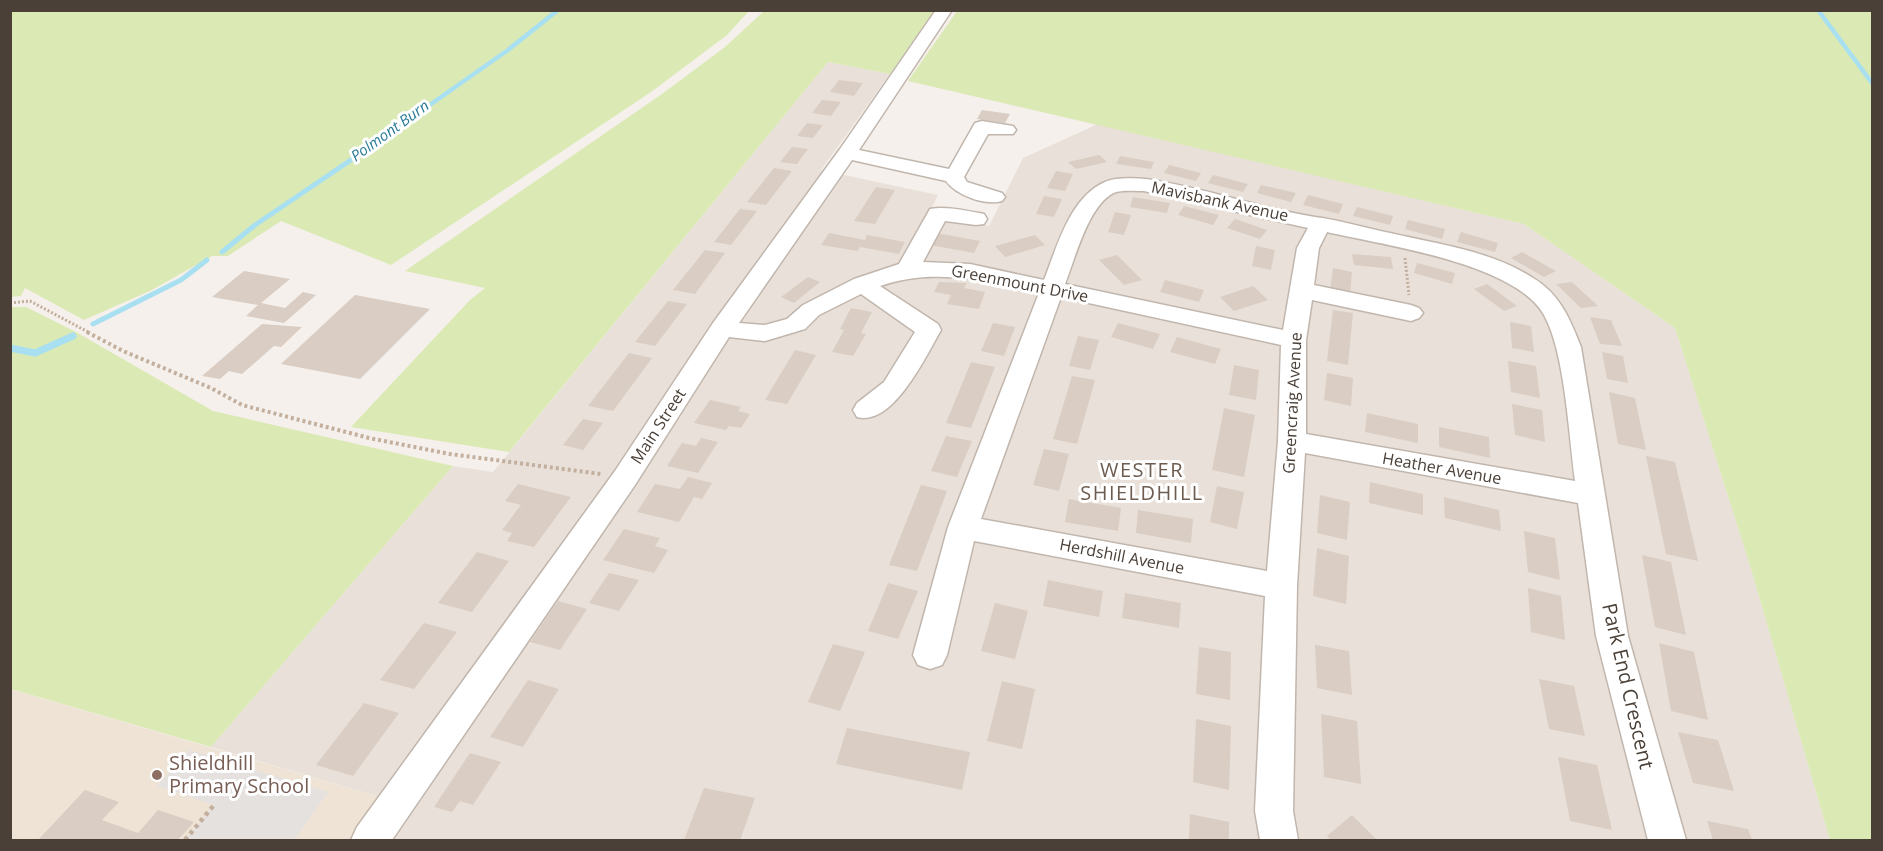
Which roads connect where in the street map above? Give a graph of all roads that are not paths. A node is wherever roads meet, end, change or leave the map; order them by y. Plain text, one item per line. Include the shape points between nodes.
1 (944, 10) edge
2 (1006, 130) dead end
3 (847, 153) junction
4 (953, 176) junction
5 (994, 197) dead end
6 (976, 219) dead end
7 (1321, 223) junction
8 (907, 270) junction
9 (862, 284) junction
10 (1051, 288) junction
11 (1301, 290) junction
12 (1411, 313) road end
13 (722, 329) junction
14 (1294, 340) junction
15 (866, 410) dead end
16 (1292, 441) junction
17 (1593, 495) junction
18 (963, 526) junction
19 (1281, 586) junction
20 (930, 655) dead end
21 (370, 840) edge
22 (1279, 840) edge
23 (1667, 840) edge

1 - 3 street, Main Street
2 - 4 street via 982,127
3 - 4 street
3 - 13 street, Main Street
4 - 5 street via 960,186
6 - 8 street via 938,214
7 - 10 street, Mavisbank Avenue via 1144,185 1112,186 1092,199
7 - 11 street, Greencraig Avenue via 1308,248
7 - 17 street, Mavisbank Avenue via 1489,265 1541,296 1557,314 1569,347
8 - 9 street, Greenmount Drive
8 - 10 street, Greenmount Drive via 970,271
9 - 13 street, Greenmount Drive via 811,310 796,324 765,333
9 - 15 street via 928,330 893,388
10 - 14 street, Greenmount Drive
10 - 18 street, Mavisbank Avenue
11 - 12 street
11 - 14 street, Greencraig Avenue
13 - 21 street, Main Street via 625,478
14 - 16 street, Greencraig Avenue
16 - 17 street, Heather Avenue
16 - 19 street, Greencraig Avenue
17 - 23 street, Park End Crescent via 1612,636
18 - 19 street, Herdshill Avenue
18 - 20 street, Mavisbank Avenue
19 - 22 street via 1274,811

